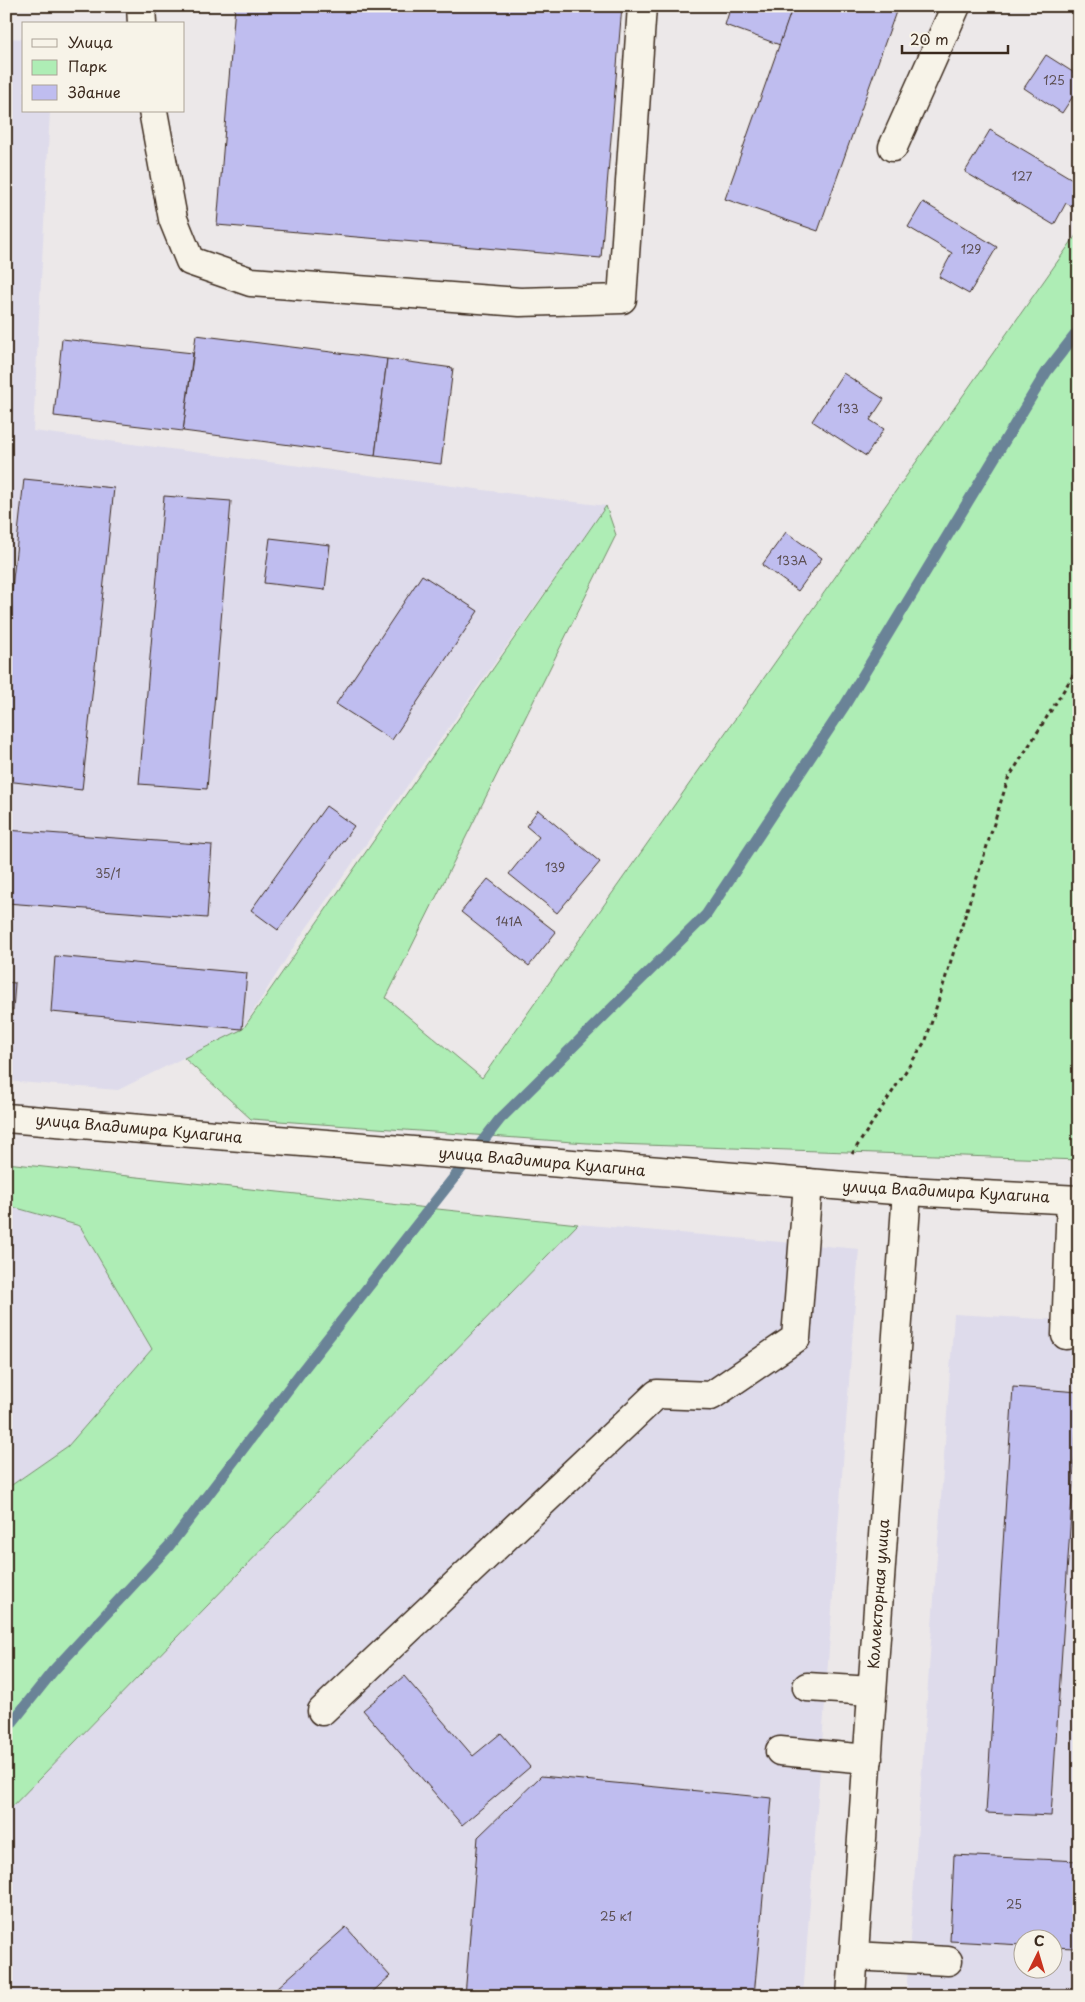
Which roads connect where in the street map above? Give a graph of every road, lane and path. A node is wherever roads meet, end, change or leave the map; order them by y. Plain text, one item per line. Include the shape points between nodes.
1 (141, 6) edge
2 (642, 6) edge
3 (956, 6) edge
4 (142, 22) edge
5 (153, 112) edge
6 (893, 147) dead end
7 (1079, 666) edge
8 (6, 1118) edge
9 (819, 1184) junction
10 (907, 1192) junction
11 (1075, 1200) edge
12 (1066, 1335) dead end
13 (807, 1687) dead end
14 (872, 1691) junction
15 (322, 1711) dead end
16 (780, 1751) dead end
17 (868, 1759) junction
18 (854, 1956) junction
19 (948, 1961) dead end
20 (851, 1996) edge

1 - 4 street
2 - 5 street via 622,299 520,302 251,282 190,261 173,218
3 - 6 street
7 - 9 path via 1008,779 926,1040
8 - 9 street, улица Владимира Кулагина
9 - 10 street, улица Владимира Кулагина
9 - 15 street via 796,1338 711,1396 657,1394
10 - 11 street, улица Владимира Кулагина
10 - 14 street, Коллекторная улица
11 - 12 street
13 - 14 street
14 - 17 street, Коллекторная улица
16 - 17 street
17 - 18 street, Коллекторная улица
18 - 19 street
18 - 20 street, Коллекторная улица

